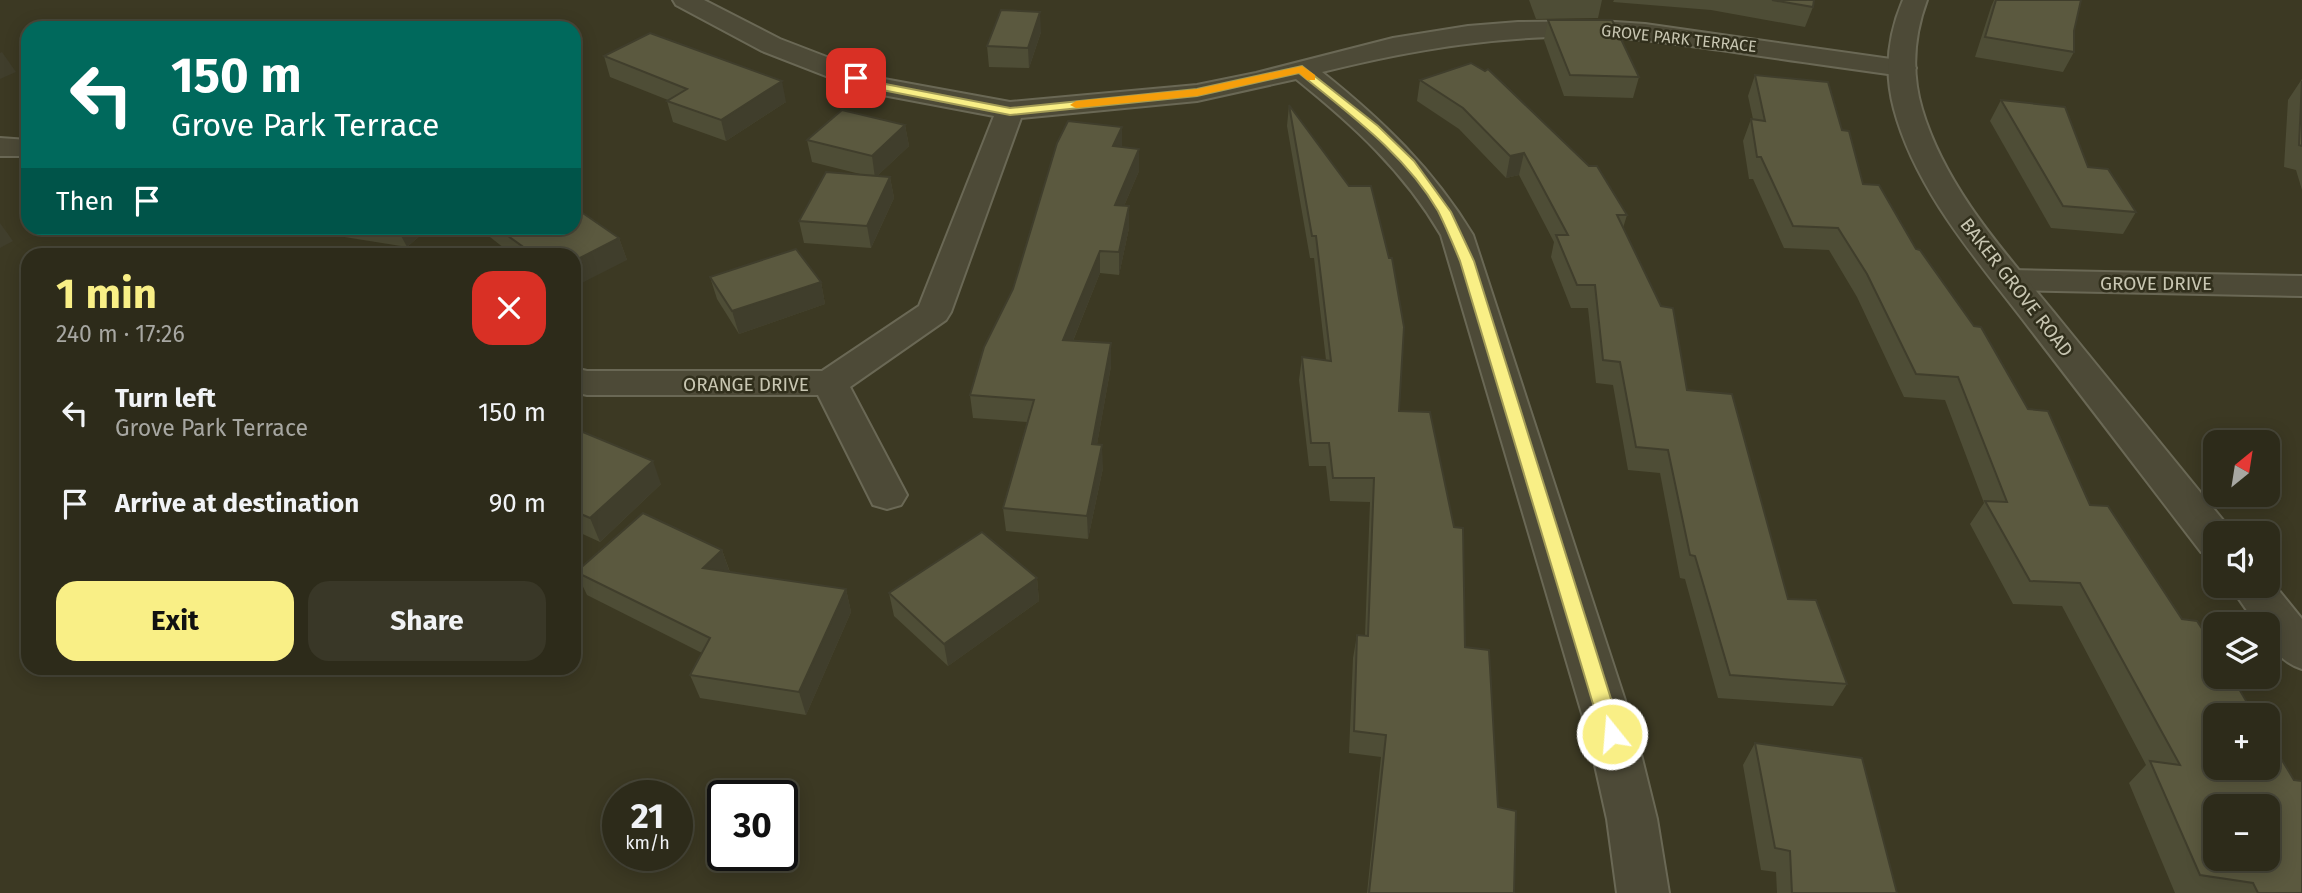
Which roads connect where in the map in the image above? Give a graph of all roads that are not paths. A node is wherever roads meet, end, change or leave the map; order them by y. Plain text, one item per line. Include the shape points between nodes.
1 (685, 0) edge
2 (1914, 0) edge
3 (1902, 68) junction
4 (1302, 70) junction
5 (1010, 111) junction
6 (2011, 281) junction
7 (2302, 286) edge
8 (581, 382) edge
9 (830, 383) junction
10 (887, 495) dead end
11 (2203, 525) edge
12 (2260, 598) edge
13 (2302, 651) edge
14 (1643, 893) edge

1 - 5 street, GROVE PARK TERRACE via 771,45 877,86
2 - 3 street, BAKER GROVE ROAD via 1904,27
3 - 4 street, GROVE PARK TERRACE via 1689,36 1586,29 1518,30 1420,41
3 - 6 street, BAKER GROVE ROAD via 1912,123 1925,153 1963,219
4 - 5 street, GROVE PARK TERRACE via 1197,93
4 - 14 street via 1395,148 1457,235 1612,734
5 - 9 street, ORANGE DRIVE via 934,312
6 - 7 street, GROVE DRIVE
6 - 11 street, BAKER GROVE ROAD
8 - 9 street, ORANGE DRIVE
9 - 10 street
12 - 13 street

